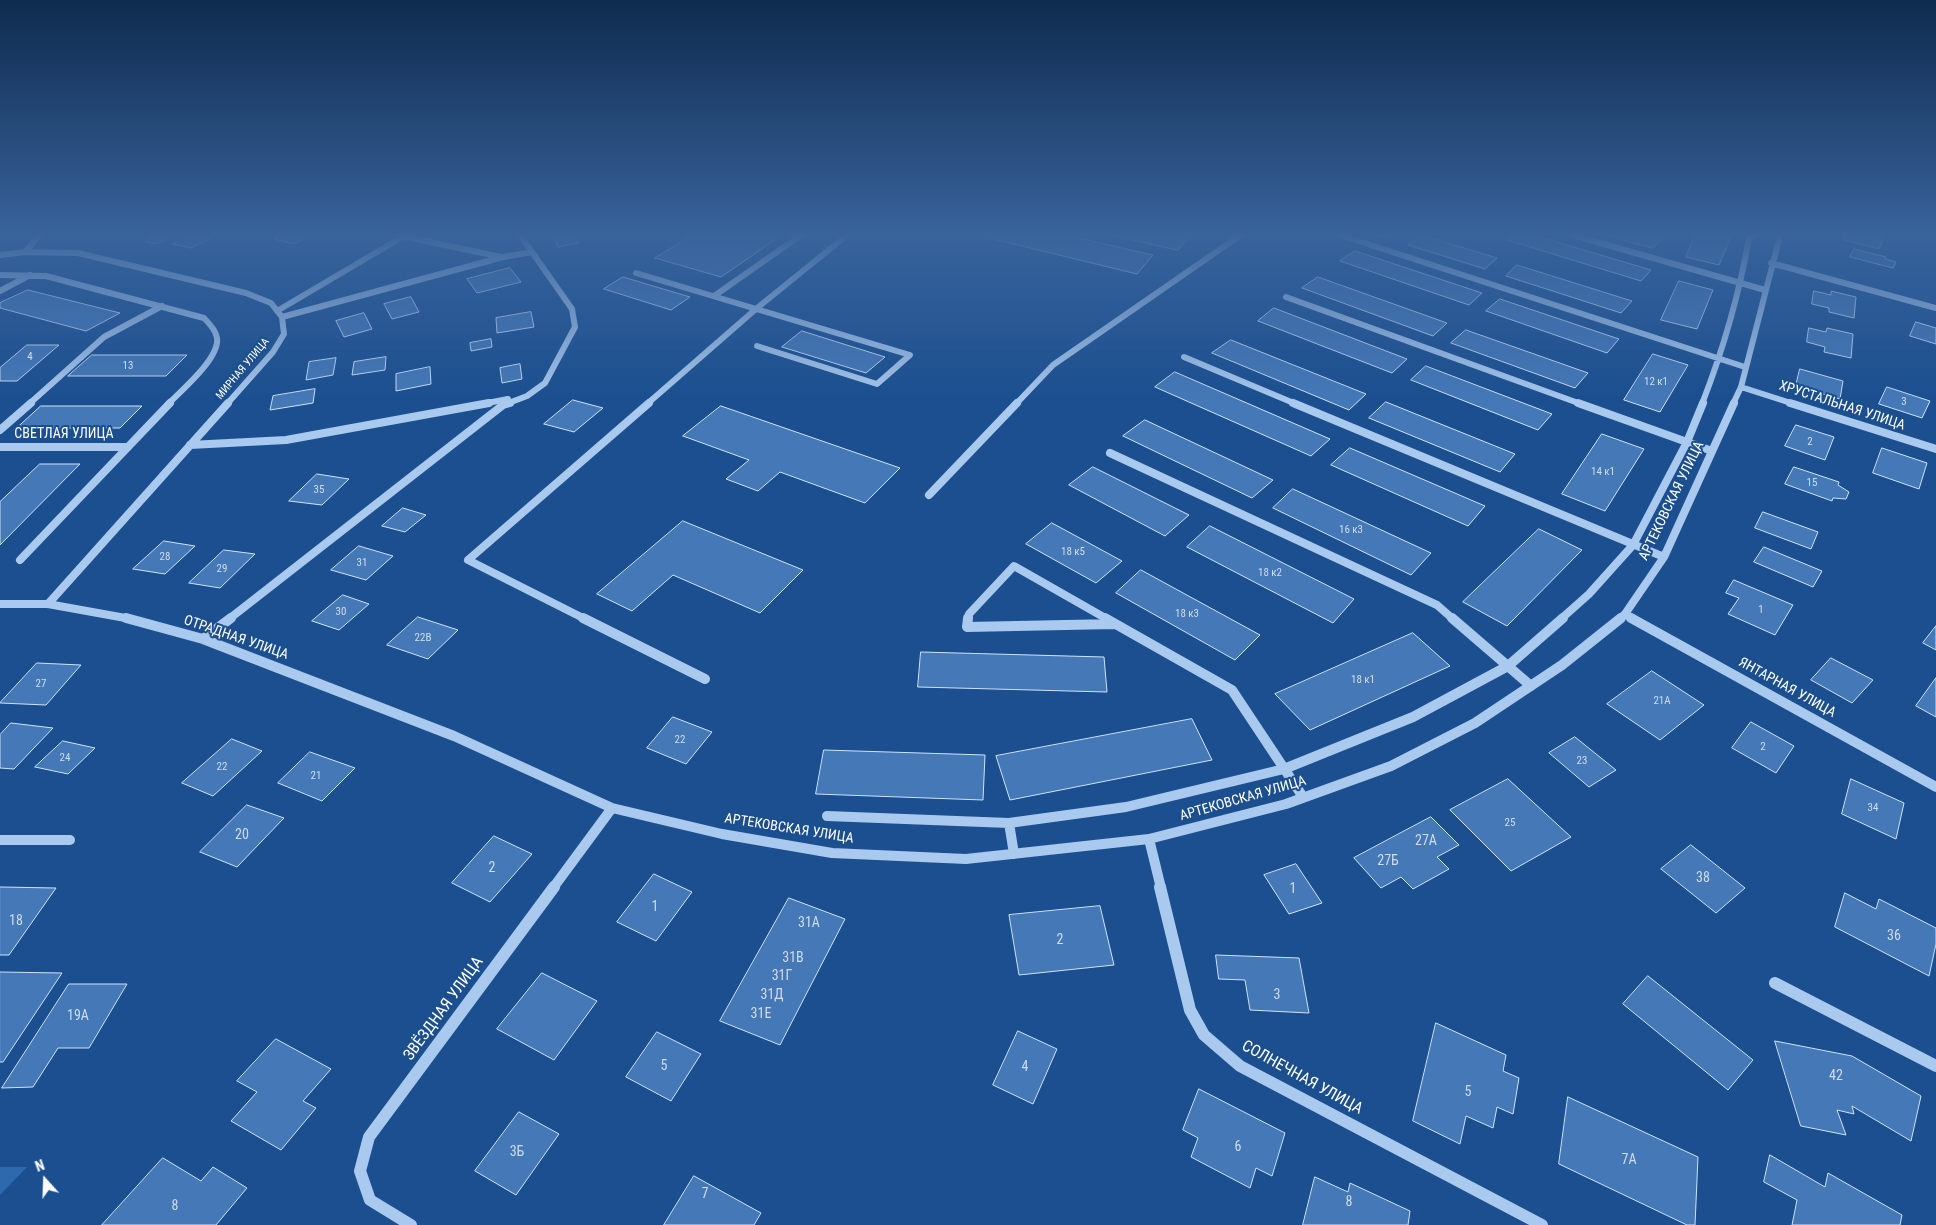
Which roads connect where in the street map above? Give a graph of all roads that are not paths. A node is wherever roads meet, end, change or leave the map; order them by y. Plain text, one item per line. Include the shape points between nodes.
1 (97, 289) edge
2 (234, 289) edge
3 (319, 289) edge
4 (377, 289) edge
5 (558, 289) edge
6 (691, 289) edge
7 (724, 289) edge
8 (780, 289) edge
9 (1162, 289) edge
10 (1507, 289) edge
11 (1739, 289) edge
12 (1867, 289) edge
13 (1765, 290) edge
14 (714, 296) junction
15 (1286, 297) dead end
16 (162, 306) junction
17 (756, 308) junction
18 (1936, 308) edge
19 (279, 314) junction
20 (757, 346) dead end
21 (1184, 357) dead end
22 (1720, 358) junction
23 (1746, 367) junction
24 (1741, 387) junction
25 (527, 396) junction
26 (0, 430) edge
27 (1687, 442) junction
28 (190, 445) junction
29 (0, 447) edge
30 (128, 447) junction
31 (1936, 448) edge
32 (1712, 451) junction
33 (1110, 453) dead end
34 (929, 495) dead end
35 (1634, 544) junction
36 (1664, 557) junction
37 (20, 560) dead end
38 (0, 604) edge
39 (48, 604) junction
40 (1625, 614) junction
41 (1115, 624) junction
42 (204, 639) junction
43 (1508, 666) junction
44 (705, 679) dead end
45 (1531, 686) junction
46 (454, 736) joint
47 (1284, 769) junction
48 (1936, 787) edge
49 (1303, 797) junction
50 (612, 808) junction
51 (827, 816) dead end
52 (1009, 823) junction
53 (1150, 839) junction
54 (0, 840) edge
55 (70, 840) dead end
56 (1014, 854) junction
57 (1774, 982) dead end
58 (1936, 1066) edge
59 (412, 1225) edge
60 (1542, 1225) edge

1 - 16 street
2 - 19 street via 271,303
3 - 19 street
4 - 19 street
5 - 25 street via 572,309 575,326 545,383
6 - 14 street
7 - 14 street
8 - 17 street
9 - 34 street via 1052,365
10 - 22 street
11 - 22 street
12 - 18 street
13 - 23 street, АРТЕКОВСКАЯ УЛИЦА
14 - 17 street
15 - 27 street
16 - 26 street via 104,337
16 - 30 street via 204,318 216,330 219,343 210,360
17 - 20 street via 910,355 877,384
17 - 44 street via 468,560
19 - 28 street, МИРНАЯ УЛИЦА via 284,334 273,352
21 - 35 street
22 - 23 street
22 - 27 street
23 - 24 street, АРТЕКОВСКАЯ УЛИЦА
24 - 31 street, ХРУСТАЛЬНАЯ УЛИЦА
24 - 32 street, АРТЕКОВСКАЯ УЛИЦА
25 - 28 street via 286,440
25 - 42 street via 503,405
27 - 32 street
27 - 35 street
28 - 39 street, МИРНАЯ УЛИЦА
29 - 30 street, СВЕТЛАЯ УЛИЦА
30 - 37 street
32 - 36 street, АРТЕКОВСКАЯ УЛИЦА
33 - 43 street via 1437,605
35 - 36 street
35 - 43 street via 1589,594
36 - 40 street, АРТЕКОВСКАЯ УЛИЦА
38 - 39 street, ОТРАДНАЯ УЛИЦА
39 - 42 street, ОТРАДНАЯ УЛИЦА via 121,616
40 - 45 street, АРТЕКОВСКАЯ УЛИЦА
40 - 48 street, ЯНТАРНАЯ УЛИЦА
41 - 41 street via 1066,625 967,627 969,614 1014,566
41 - 47 street via 1232,690
42 - 46 street, ОТРАДНАЯ УЛИЦА
43 - 45 street
43 - 47 street via 1413,717
45 - 49 street, АРТЕКОВСКАЯ УЛИЦА via 1475,723 1391,766
46 - 50 street, АРТЕКОВСКАЯ УЛИЦА
47 - 49 street
47 - 52 street via 1126,808
49 - 53 street, АРТЕКОВСКАЯ УЛИЦА
50 - 56 street, АРТЕКОВСКАЯ УЛИЦА via 722,834 832,853 966,858
50 - 59 street, ЗВЁЗДНАЯ УЛИЦА via 370,1137 360,1171 370,1200
51 - 52 street
52 - 56 street
53 - 56 street, АРТЕКОВСКАЯ УЛИЦА
53 - 60 street, СОЛНЕЧНАЯ УЛИЦА via 1190,1010 1204,1035 1240,1066
54 - 55 street
57 - 58 street

